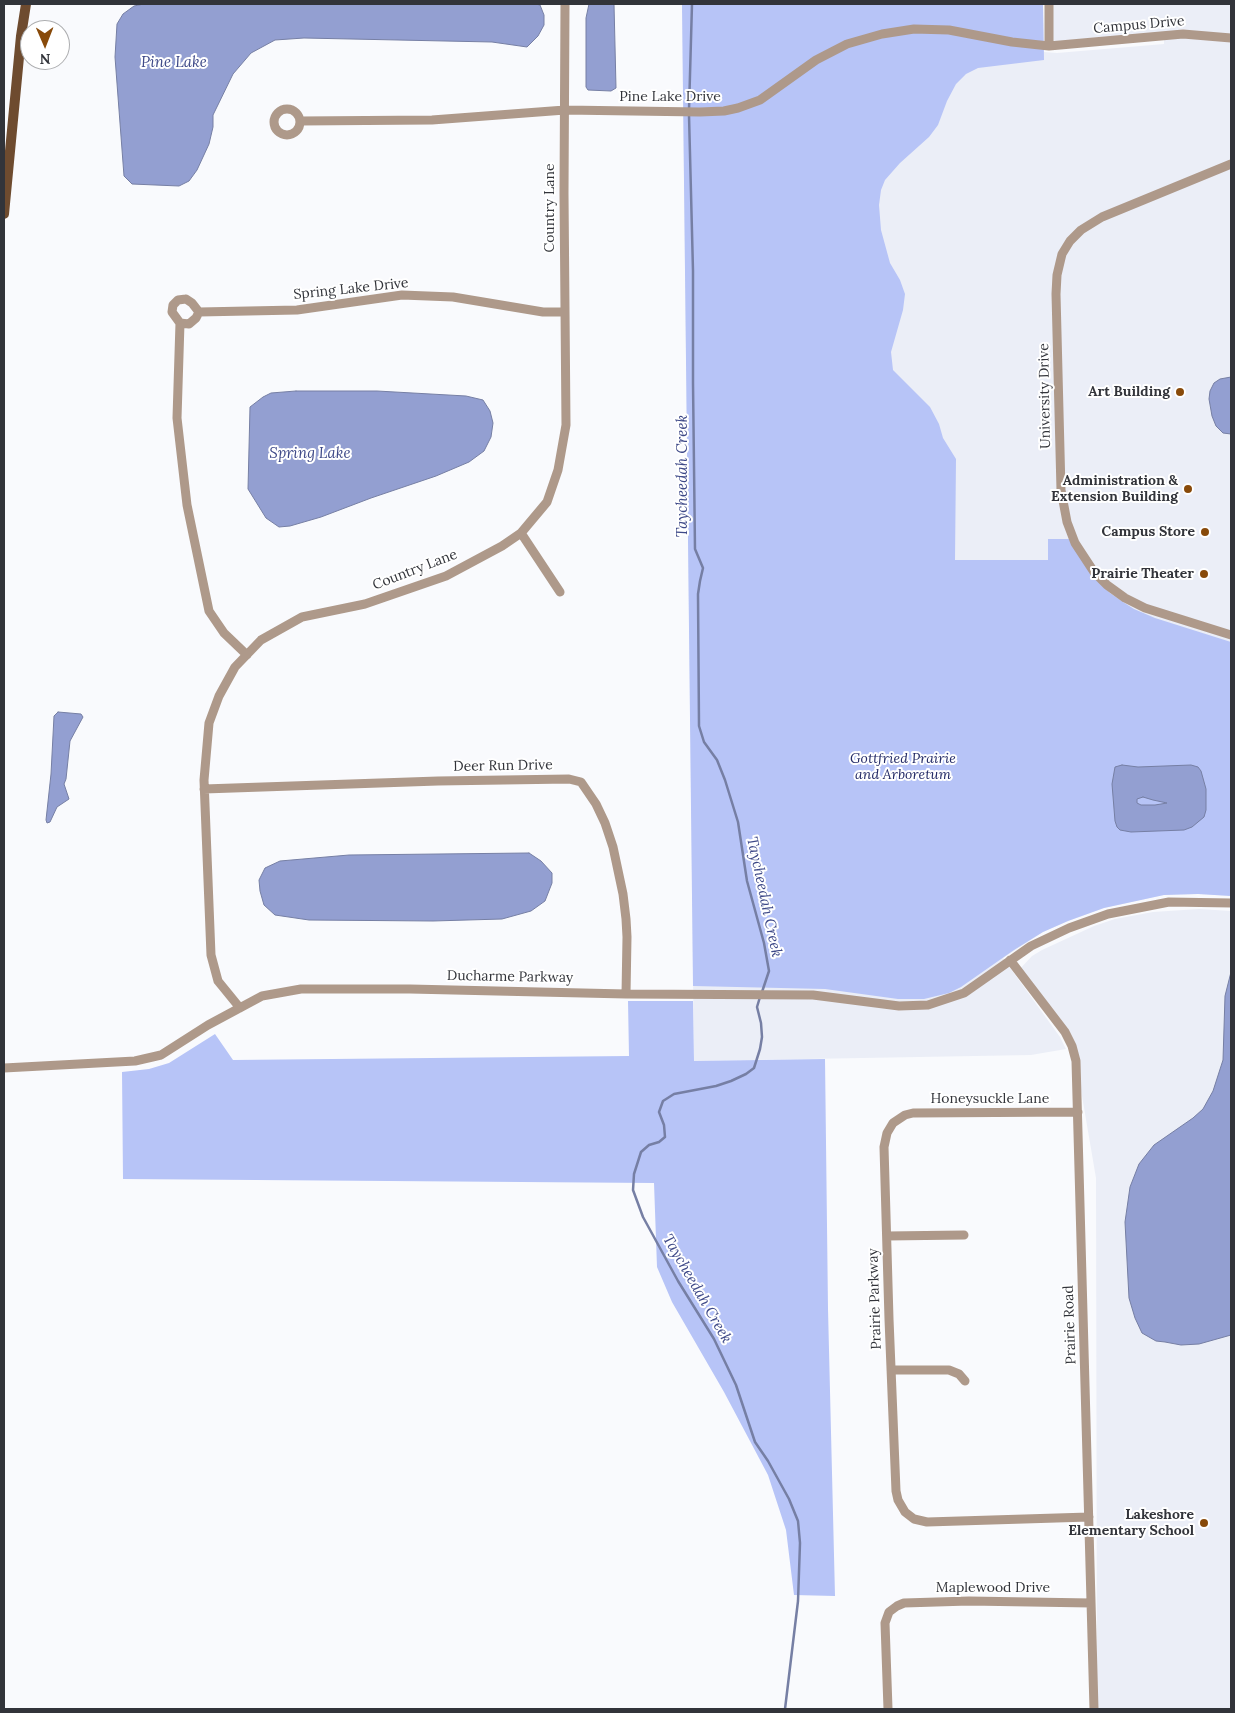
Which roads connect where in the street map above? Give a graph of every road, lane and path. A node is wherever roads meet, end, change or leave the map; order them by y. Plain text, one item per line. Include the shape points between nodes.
1 (26, 4) edge
2 (565, 4) edge
3 (1049, 4) edge
4 (1231, 38) edge
5 (1049, 46) junction
6 (565, 110) junction
7 (300, 121) dead end
8 (1231, 164) edge
9 (4, 214) edge
10 (199, 312) junction
11 (564, 312) junction
12 (180, 323) junction
13 (521, 533) junction
14 (560, 592) dead end
15 (1231, 635) edge
16 (247, 655) junction
17 (204, 788) junction
18 (1231, 903) edge
19 (1010, 960) junction
20 (626, 994) junction
21 (240, 1008) junction
22 (7, 1066) edge
23 (1078, 1112) junction
24 (902, 1116) joint
25 (964, 1235) dead end
26 (887, 1236) junction
27 (891, 1370) junction
28 (965, 1381) dead end
29 (1089, 1517) junction
30 (1091, 1602) junction
31 (888, 1709) edge
32 (1094, 1709) edge

1 - 9 main road
2 - 6 street, Country Lane
3 - 5 street
4 - 5 street, Campus Drive via 1183,34
5 - 6 street, Pine Lake Drive via 968,33 914,29 882,34 833,50 767,96 724,111
6 - 7 street, Pine Lake Drive via 432,120
6 - 11 street, Country Lane
8 - 15 street, University Drive via 1102,217 1081,230 1062,254 1056,294 1062,490 1067,522 1075,543 1098,576 1125,598 1145,608
10 - 11 street, Spring Lake Drive via 296,310 402,296 453,297 533,311
10 - 12 street, Spring Lake Drive via 189,324
10 - 12 street via 186,299 178,300 172,312
11 - 13 street, Country Lane via 566,425 558,470 547,502
12 - 16 street via 177,418 187,505 209,611 224,633
13 - 14 street
13 - 16 street, Country Lane via 446,576 365,604 302,617 261,640
16 - 17 street, Country Lane via 234,667 209,723
17 - 20 street, Deer Run Drive via 438,781 569,779 580,782 596,804 613,847 626,919
17 - 21 street, Country Lane via 211,955 218,981
18 - 19 street via 1169,902 1108,914 1049,937
19 - 20 street, Ducharme Parkway via 964,993 928,1005 899,1006 839,997 771,994
19 - 23 street, Prairie Road via 1071,1043 1076,1061
20 - 21 street, Ducharme Parkway via 301,988 262,996
21 - 22 street, Ducharme Parkway via 161,1054 135,1061
23 - 24 street, Honeysuckle Lane via 917,1113
23 - 29 street, Prairie Road
24 - 26 street, Prairie Parkway via 889,1129 884,1142
25 - 26 street
26 - 27 street, Prairie Parkway
27 - 28 street via 949,1370
27 - 29 street, Prairie Parkway via 896,1487 898,1500 910,1516 923,1522
29 - 30 street, Prairie Road
30 - 31 street, Maplewood Drive via 969,1601 896,1606 889,1612 885,1623
30 - 32 street, Prairie Road

